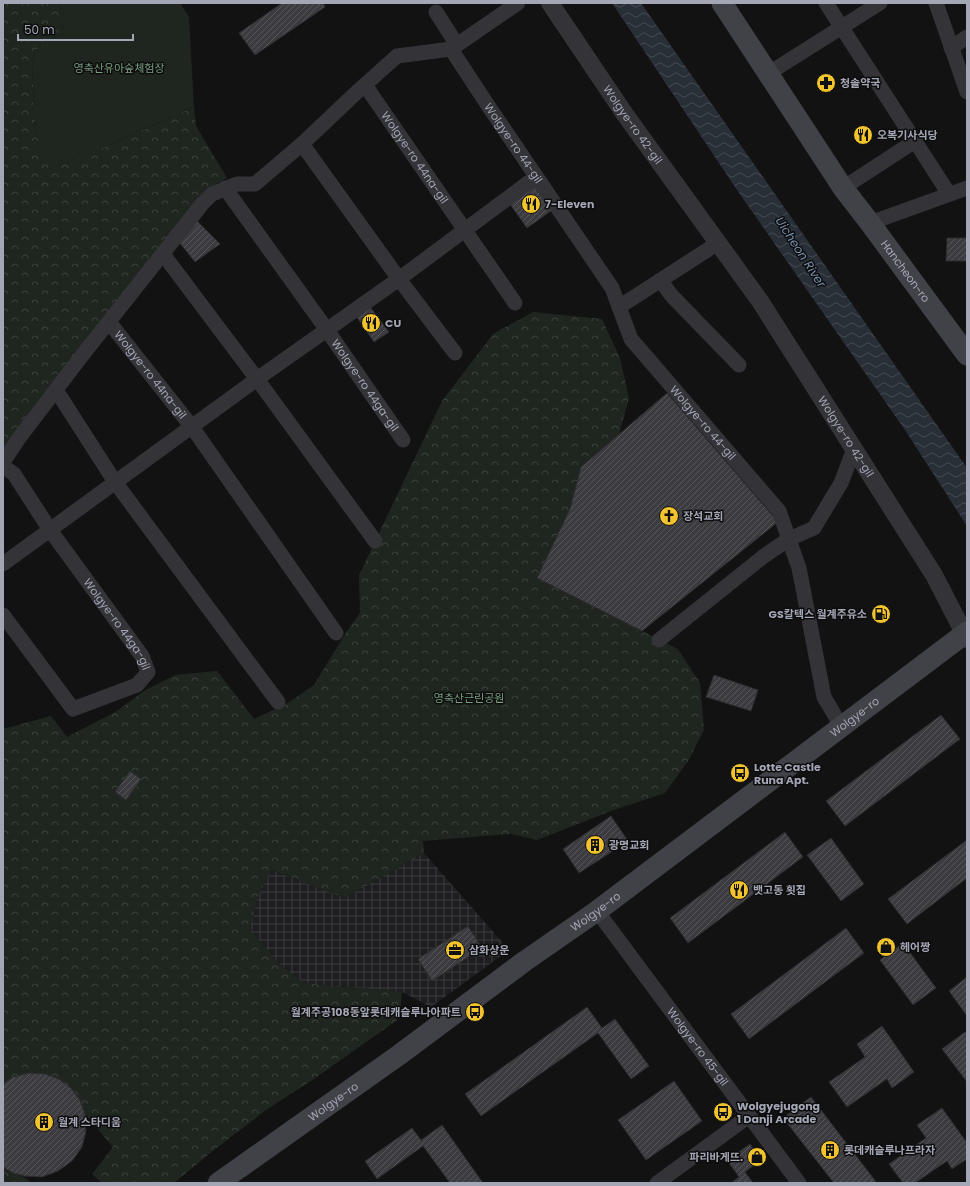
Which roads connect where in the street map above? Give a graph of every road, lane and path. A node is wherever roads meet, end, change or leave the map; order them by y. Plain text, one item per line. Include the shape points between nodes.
1 (518, 3) edge
2 (550, 3) edge
3 (722, 3) edge
4 (826, 3) edge
5 (880, 3) edge
6 (936, 3) edge
7 (436, 12) dead end
8 (842, 27) junction
9 (962, 44) edge
10 (454, 47) junction
11 (769, 73) junction
12 (365, 85) junction
13 (967, 92) edge
14 (915, 141) junction
15 (302, 144) junction
16 (536, 177) junction
17 (225, 188) junction
18 (843, 188) junction
19 (967, 188) edge
20 (949, 194) junction
21 (870, 223) junction
22 (465, 230) junction
23 (718, 243) junction
24 (163, 254) junction
25 (399, 279) junction
26 (660, 280) junction
27 (515, 303) dead end
28 (619, 306) junction
29 (109, 322) junction
30 (327, 330) junction
31 (455, 353) dead end
32 (967, 355) edge
33 (739, 365) dead end
34 (257, 379) junction
35 (56, 390) junction
36 (192, 427) junction
37 (403, 440) dead end
38 (854, 449) junction
39 (3, 462) edge
40 (3, 466) edge
41 (115, 482) junction
42 (50, 530) junction
43 (789, 539) junction
44 (375, 541) dead end
45 (3, 564) edge
46 (3, 615) edge
47 (336, 633) dead end
48 (966, 635) edge
49 (659, 640) dead end
50 (278, 702) dead end
51 (841, 726) junction
52 (597, 911) junction
53 (750, 1116) junction
54 (218, 1183) edge
55 (657, 1183) edge
56 (799, 1183) edge

1 - 10 street
2 - 23 street, Wolgye-ro 42-gil via 624,113
3 - 11 main road, Hancheon-ro
4 - 8 street
5 - 8 street
6 - 9 street
7 - 10 street, Wolgye-ro 44-gil
8 - 11 street
8 - 14 street
9 - 13 street
10 - 12 street, Wolgye-ro 44na-gil via 397,56
10 - 16 street, Wolgye-ro 44-gil via 489,108
11 - 18 main road, Hancheon-ro
12 - 15 street, Wolgye-ro 44na-gil
12 - 22 street, Wolgye-ro 44na-gil
14 - 18 street
14 - 20 street
15 - 17 street, Wolgye-ro 44na-gil via 255,184 237,184
15 - 25 street
16 - 22 street, Wolgye-ro 44ga-gil
16 - 28 street, Wolgye-ro 44-gil via 612,288
17 - 24 street, Wolgye-ro 44na-gil via 207,199
17 - 30 street
18 - 21 main road, Hancheon-ro
19 - 20 street
20 - 21 street
21 - 32 main road, Hancheon-ro
22 - 25 street, Wolgye-ro 44ga-gil
22 - 27 street
23 - 26 street
23 - 38 street, Wolgye-ro 42-gil via 760,301
24 - 29 street, Wolgye-ro 44na-gil
24 - 34 street
25 - 30 street, Wolgye-ro 44ga-gil
25 - 31 street
26 - 28 street
26 - 33 street via 672,296
28 - 43 street, Wolgye-ro 44-gil via 631,339 779,511
29 - 35 street, Wolgye-ro 44na-gil
29 - 36 street, Wolgye-ro 44na-gil
30 - 34 street, Wolgye-ro 44ga-gil
30 - 37 street, Wolgye-ro 44ga-gil
34 - 36 street, Wolgye-ro 44ga-gil
34 - 44 street
35 - 39 street, Wolgye-ro 44na-gil
35 - 41 street
36 - 41 street, Wolgye-ro 44ga-gil
36 - 47 street
38 - 43 street via 841,483 814,528
38 - 48 street, Wolgye-ro 42-gil via 934,575
40 - 42 street via 14,474
41 - 42 street, Wolgye-ro 44ga-gil
41 - 50 street
42 - 45 street, Wolgye-ro 44ga-gil
42 - 46 street, Wolgye-ro 44ga-gil via 142,656 148,672 137,685 73,709
43 - 49 street
43 - 51 street, Wolgye-ro 44-gil via 799,568 824,697
48 - 51 main road, Wolgye-ro
51 - 52 main road, Wolgye-ro
52 - 53 street, Wolgye-ro 45-gil
52 - 54 main road, Wolgye-ro
53 - 55 street
53 - 56 street, Wolgye-ro 45-gil

